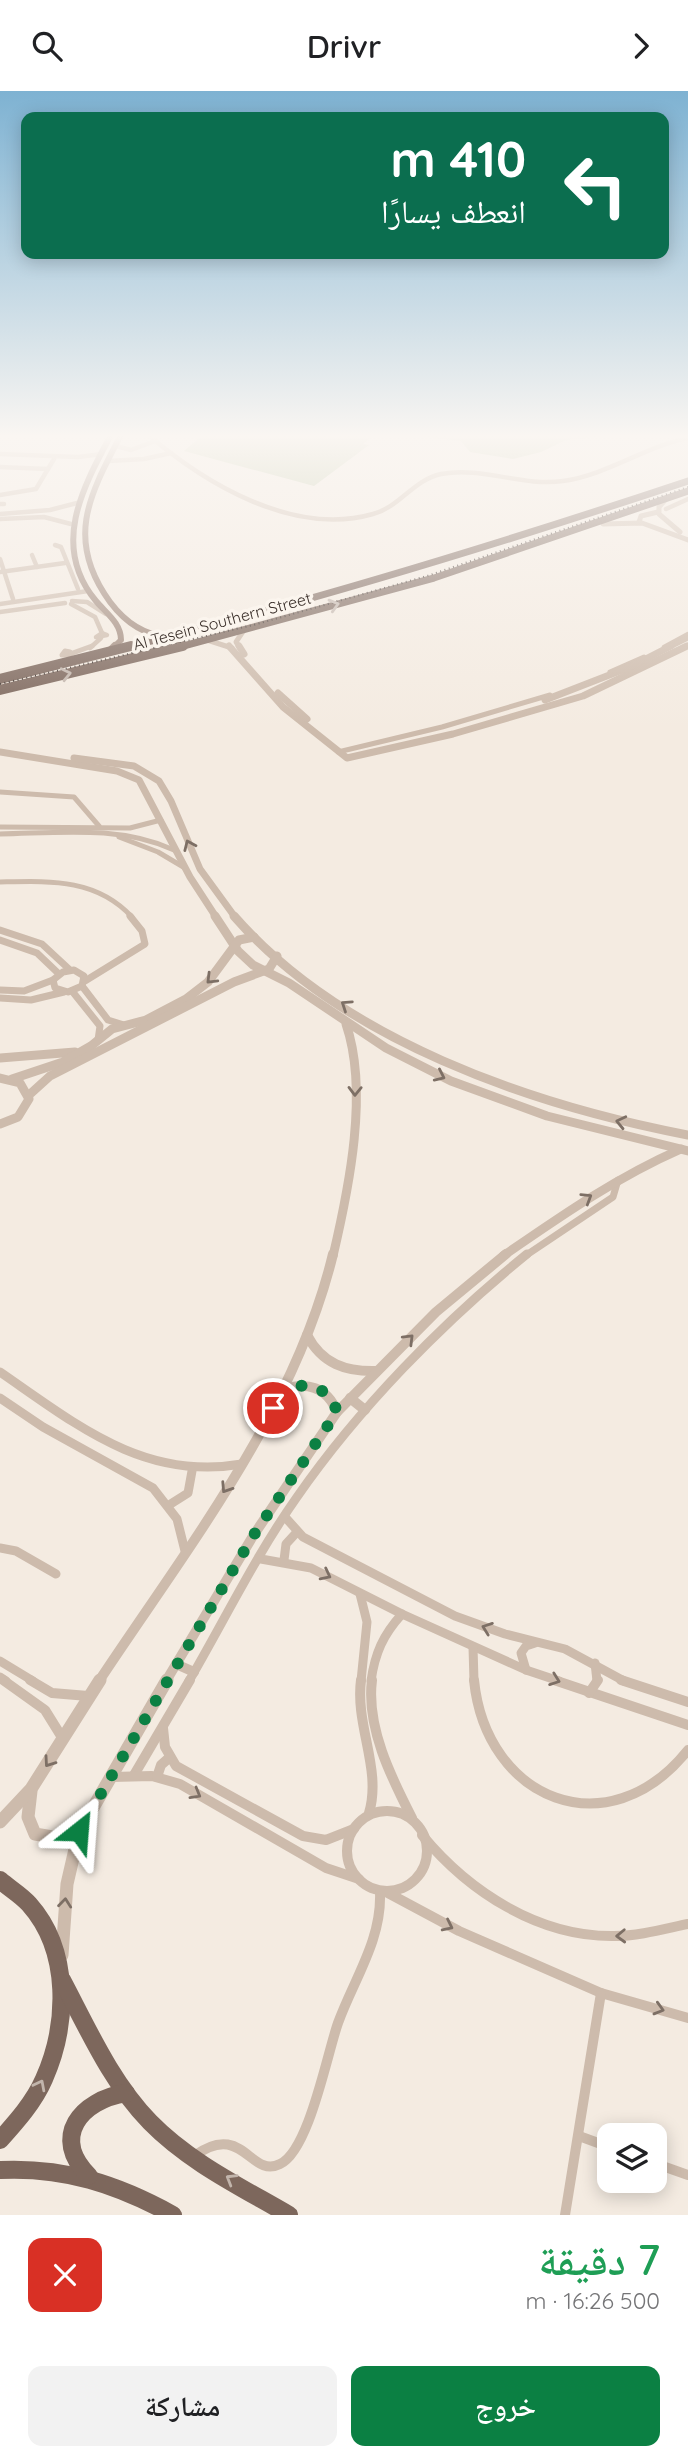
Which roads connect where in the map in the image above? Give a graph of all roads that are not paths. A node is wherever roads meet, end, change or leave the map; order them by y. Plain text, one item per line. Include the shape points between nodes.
1 (72, 532) edge
2 (83, 532) edge
3 (536, 532) joint
4 (579, 532) edge
5 (670, 532) edge
6 (688, 538) edge
7 (546, 544) junction
8 (55, 545) dead end
9 (32, 555) dead end
10 (0, 559) edge
11 (65, 563) junction
12 (75, 563) junction
13 (87, 563) junction
14 (37, 567) junction
15 (2, 572) edge
16 (91, 573) junction
17 (79, 576) junction
18 (84, 590) junction
19 (65, 593) junction
20 (13, 599) junction
21 (0, 602) edge
22 (69, 603) junction
23 (0, 612) edge
24 (106, 614) junction
25 (139, 631) junction
26 (241, 633) junction
27 (100, 636) junction
28 (688, 636) edge
29 (122, 637) junction
30 (171, 637) junction
31 (87, 638) dead end
32 (206, 640) junction
33 (219, 641) junction
34 (149, 642) junction
35 (688, 646) edge
36 (157, 653) junction
37 (70, 654) dead end
38 (106, 654) junction
39 (0, 679) edge
40 (0, 690) edge
41 (452, 732) junction
42 (0, 747) edge
43 (0, 753) edge
44 (346, 754) junction
45 (90, 763) junction
46 (0, 792) edge
47 (90, 816) junction
48 (161, 820) junction
49 (146, 825) junction
50 (0, 827) edge
51 (79, 827) junction
52 (102, 828) junction
53 (39, 830) junction
54 (0, 834) edge
55 (108, 834) junction
56 (143, 837) junction
57 (174, 850) junction
58 (185, 868) junction
59 (0, 881) edge
60 (243, 925) junction
61 (0, 930) edge
62 (224, 931) junction
63 (255, 938) junction
64 (0, 940) edge
65 (232, 944) junction
66 (277, 957) junction
67 (101, 969) junction
68 (293, 970) junction
69 (74, 971) junction
70 (265, 971) junction
71 (60, 974) junction
72 (280, 978) junction
73 (53, 981) junction
74 (83, 984) junction
75 (0, 990) edge
76 (68, 991) junction
77 (0, 998) edge
78 (346, 1024) junction
79 (125, 1026) junction
80 (136, 1033) junction
81 (99, 1041) junction
82 (110, 1046) junction
83 (87, 1049) junction
84 (0, 1058) edge
85 (0, 1078) edge
86 (12, 1079) junction
87 (29, 1095) junction
88 (0, 1124) edge
89 (688, 1135) edge
90 (685, 1150) edge
91 (618, 1180) junction
92 (307, 1335) junction
93 (377, 1371) junction
94 (0, 1372) edge
95 (282, 1391) junction
96 (0, 1398) edge
97 (350, 1398) junction
98 (365, 1409) junction
99 (337, 1412) junction
100 (242, 1464) junction
101 (192, 1471) junction
102 (169, 1505) junction
103 (285, 1517) junction
104 (297, 1532) junction
105 (0, 1548) edge
106 (185, 1551) junction
107 (261, 1559) junction
108 (284, 1560) junction
109 (56, 1574) dead end
110 (360, 1593) junction
111 (402, 1615) junction
112 (539, 1643) junction
113 (473, 1647) junction
114 (0, 1661) edge
115 (594, 1663) junction
116 (176, 1664) junction
117 (526, 1669) junction
118 (194, 1672) junction
119 (0, 1677) edge
120 (589, 1693) junction
121 (93, 1696) junction
122 (688, 1702) edge
123 (164, 1724) junction
124 (688, 1725) edge
125 (64, 1740) junction
126 (688, 1750) edge
127 (170, 1757) junction
128 (134, 1775) junction
129 (158, 1777) junction
130 (108, 1778) junction
131 (31, 1789) junction
132 (369, 1813) junction
133 (86, 1817) junction
134 (0, 1822) edge
135 (414, 1822) junction
136 (355, 1828) junction
137 (422, 1835) junction
138 (359, 1879) junction
139 (0, 1880) edge
140 (384, 1893) junction
141 (688, 1924) edge
142 (62, 1976) junction
143 (601, 1993) junction
144 (688, 2018) edge
145 (127, 2093) junction
146 (579, 2136) junction
147 (0, 2140) edge
148 (597, 2143) edge
149 (194, 2157) junction
150 (667, 2168) edge
151 (0, 2170) edge
152 (688, 2175) edge
153 (89, 2176) junction
154 (173, 2215) edge
155 (289, 2215) edge
156 (565, 2215) edge

1 - 12 main road
2 - 13 main road
3 - 7 main road via 556,535
3 - 30 main road, Al Tesein Southern Street
4 - 7 main road, Al Tesein Southern Street
5 - 6 street
26 -> 7 main road, Al Tesein Southern Street
8 - 11 street via 61,547
9 - 14 street
10 - 15 street
11 - 14 street
11 - 18 street
12 - 13 main road
12 - 17 main road
13 - 16 main road
14 - 15 street
15 - 20 street
16 - 17 main road
16 - 25 main road via 112,605
17 - 18 main road
18 - 19 street
18 - 19 street
18 - 24 main road
19 - 20 street
19 - 21 street
20 - 21 street
22 - 23 street
22 - 24 street via 87,602
22 - 27 street via 95,617
24 - 29 main road
25 - 29 main road
25 - 30 main road
26 - 32 main road, Al Tesein Southern Street
26 - 33 street
26 - 44 street via 237,646 269,683
27 - 31 street
27 - 37 street via 89,649
28 - 41 street via 568,692
28 - 44 street via 555,693
29 - 38 main road
30 - 34 main road, Al Tesein Southern Street
32 - 33 street
32 - 36 main road, Al Tesein Southern Street
33 - 44 street via 231,647 283,707
34 - 36 main road
34 - 38 main road, Al Tesein Southern Street
35 - 41 street via 587,694
40 -> 36 main road, Al Tesein Southern Street
38 - 39 main road, Al Tesein Southern Street
41 - 44 street
42 - 45 street
43 - 45 street
45 - 48 street via 139,780
60 -> 45 street via 195,860 156,778 127,765
46 - 47 street via 74,797 84,803
47 - 51 street
47 - 52 street
48 - 49 street
48 - 57 street
49 - 52 street
49 - 56 street via 149,831
50 - 53 street
51 - 52 street
51 - 53 street
53 - 54 street
53 - 55 street
55 - 56 street
55 - 58 street via 149,848
56 - 57 street
57 - 58 street
58 - 62 street
59 - 67 street via 75,883 113,898 146,940 137,951
60 - 62 street
60 - 63 street
61 - 69 street via 42,944
62 - 65 street
63 - 65 street via 243,936
63 - 66 street
64 - 71 street via 37,953
65 - 70 street
65 -> 79 street via 218,972 202,988
66 - 68 street
66 - 70 street
67 - 69 street
67 - 74 street
68 - 72 street
89 -> 68 street via 608,1119 458,1068 400,1040
69 - 71 street
69 - 74 street via 83,974
70 - 72 street
70 - 80 street via 233,982
71 - 73 street
72 - 78 street
73 - 75 street via 24,991
73 - 76 street via 55,988
74 - 76 street
74 - 79 street via 108,1020
76 - 77 street via 32,1000
76 - 81 street via 100,1026
78 -> 90 street via 430,1071 523,1108
78 -> 92 street via 354,1046 355,1071 349,1170 328,1276
79 - 80 street
79 - 81 street via 111,1030
80 - 82 street
81 - 82 street
81 - 83 street
82 - 87 street via 50,1076
83 - 84 street
83 - 86 street via 39,1072
85 - 86 street
86 - 87 street
87 - 88 street via 22,1113
90 - 91 street
93 -> 91 street via 486,1269
91 - 98 street via 613,1197 486,1287
92 - 93 street via 316,1352 332,1364 353,1371
92 - 95 street
93 - 97 street
94 - 101 street via 143,1459
95 - 99 street via 302,1384 321,1389
95 - 100 street
96 - 102 street via 153,1488
97 - 98 street
97 - 99 street
98 - 103 street
99 - 116 street via 253,1536
100 - 101 street
100 -> 106 street
101 - 102 street via 187,1495
102 - 106 street
103 - 104 street
103 - 107 street
104 - 108 street via 286,1544
112 -> 104 street via 455,1616
105 - 109 street via 16,1551
106 - 121 street
107 - 108 street
107 - 118 street
108 -> 110 street via 320,1571
110 - 111 street
110 - 132 street via 367,1615 359,1698 374,1783
111 - 113 street
111 - 135 street via 392,1622 380,1648 372,1707 387,1771
112 - 115 street
112 - 117 street via 526,1646 521,1653
113 - 117 street
113 - 126 street via 474,1687 486,1728 510,1765 546,1793 591,1805 635,1798 667,1776
114 - 121 street via 52,1693
115 - 120 street via 598,1680
115 - 122 street via 626,1683
116 - 118 street
116 - 130 street
117 -> 120 street
118 - 123 street
119 - 125 street via 46,1710
120 - 124 street
121 - 125 street
123 - 127 street via 163,1739
123 - 128 street
125 -> 131 street
127 - 129 street via 161,1765
127 - 136 street via 182,1770 303,1836 326,1839
128 - 129 street
128 - 130 street
129 -> 138 street via 180,1784 326,1868
130 - 133 street
131 - 133 street via 28,1817 35,1834 49,1838 66,1835
131 - 134 street
132 - 135 street via 396,1810
132 - 136 street
142 -> 133 street via 69,1876
135 - 137 street
136 - 138 street via 350,1858
137 - 140 street via 425,1859 419,1874 403,1890
141 -> 137 street via 617,1936 558,1927 473,1885 438,1856
138 - 140 street
139 - 142 main road via 20,1892 39,1913 53,1940
140 -> 143 street
140 - 149 street via 379,1920 338,2021 316,2099 290,2156 279,2165 267,2165 232,2143 220,2142 206,2145
142 - 145 main road
147 -> 142 main road via 24,2112 51,2061 59,2033
143 -> 144 street
143 - 146 street
145 - 149 main road via 149,2122
145 - 153 main road via 93,2103 76,2121 71,2147 74,2159
146 - 148 street
146 - 156 street
155 -> 149 main road
150 - 152 street
151 - 153 main road via 54,2170
153 - 154 main road via 141,2196

